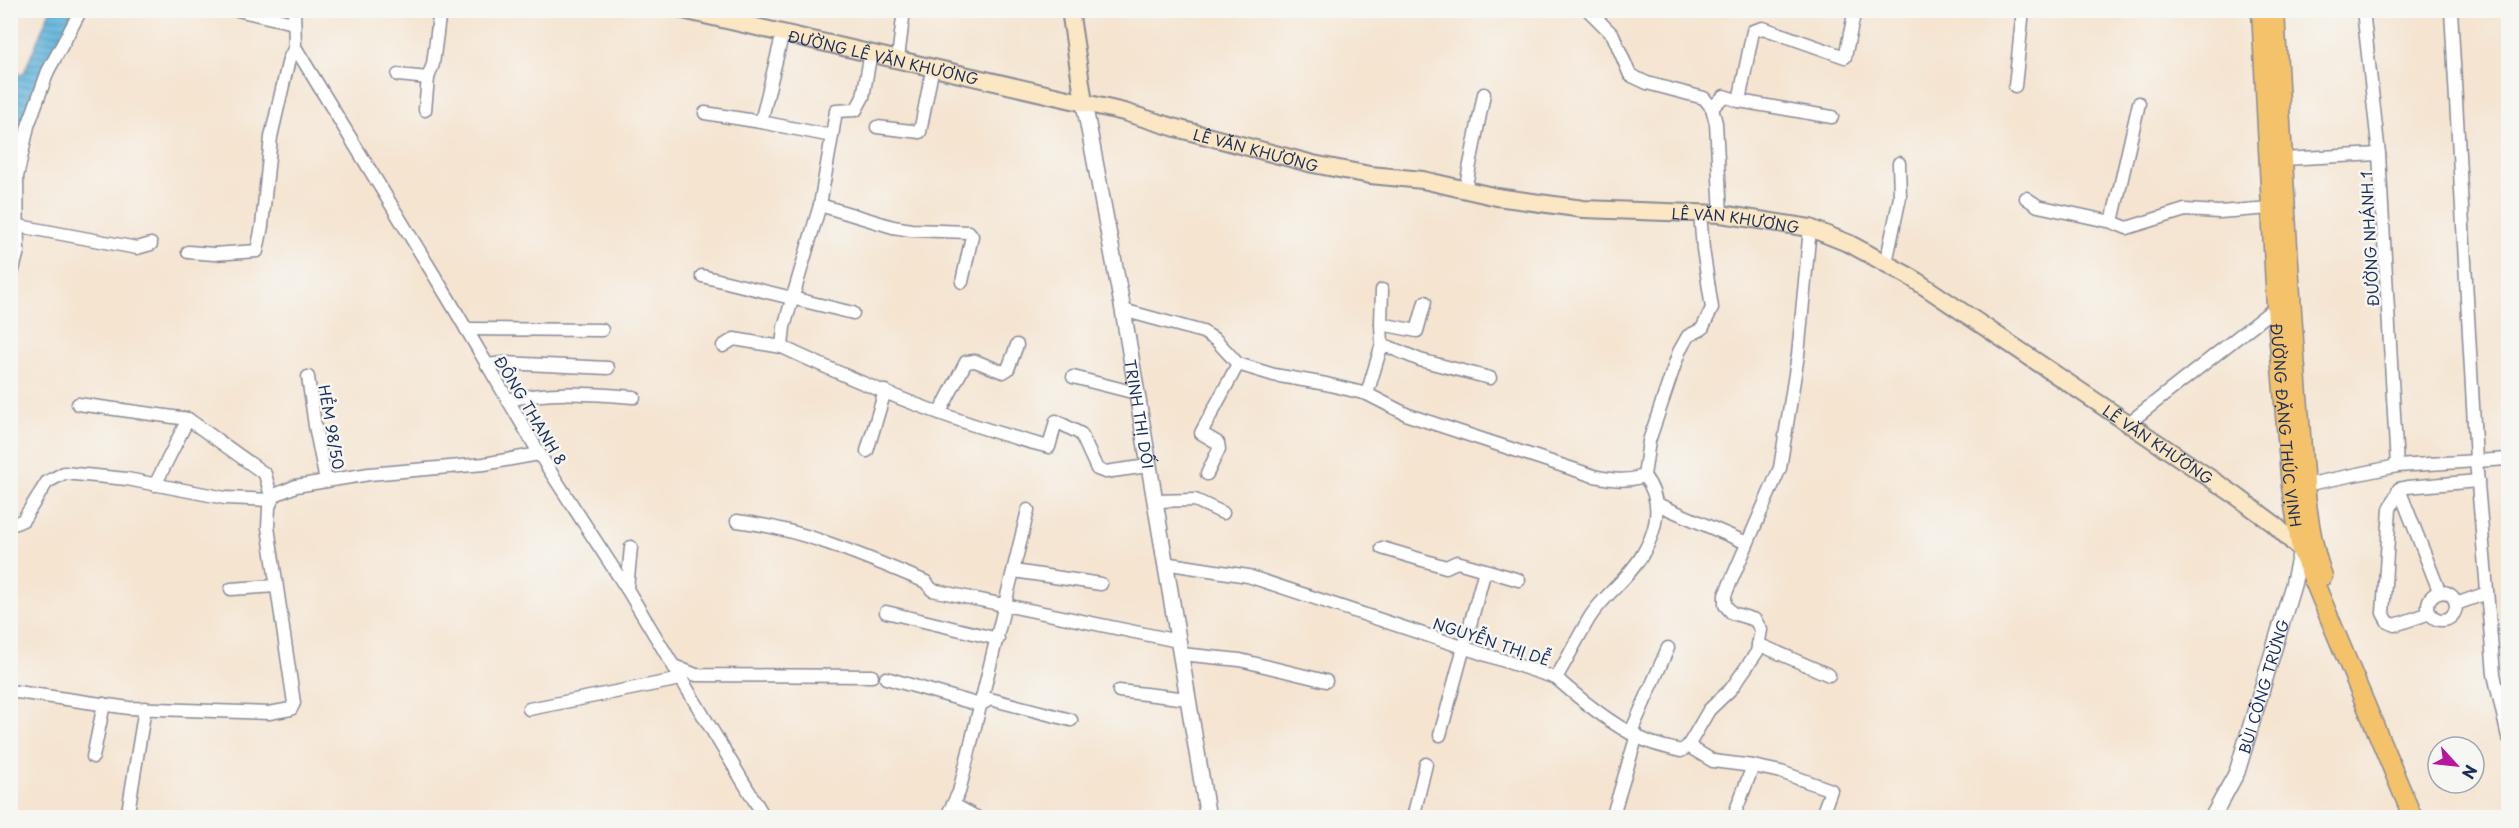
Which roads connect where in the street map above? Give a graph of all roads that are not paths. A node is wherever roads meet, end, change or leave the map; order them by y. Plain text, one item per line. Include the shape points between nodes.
1 (81, 10) edge
2 (237, 10) edge
3 (440, 10) edge
4 (683, 10) edge
5 (904, 10) edge
6 (1070, 10) edge
7 (1588, 10) edge
8 (1856, 10) edge
9 (2023, 10) edge
10 (2260, 10) edge
11 (2275, 10) edge
12 (2363, 10) edge
13 (2451, 10) edge
14 (294, 17) edge
15 (783, 32) junction
16 (295, 47) junction
17 (871, 52) junction
18 (897, 58) junction
19 (933, 66) junction
20 (398, 75) dead end
21 (428, 78) junction
22 (2014, 86) dead end
23 (1484, 94) dead end
24 (1739, 101) junction
25 (1084, 103) junction
26 (2139, 103) dead end
27 (1712, 108) junction
28 (425, 110) dead end
29 (705, 113) dead end
30 (1832, 117) dead end
31 (761, 122) junction
32 (877, 127) dead end
33 (832, 136) junction
34 (2379, 154) junction
35 (2283, 159) junction
36 (16, 160) edge
37 (1899, 163) dead end
38 (1465, 189) junction
39 (2026, 198) dead end
40 (820, 205) junction
41 (2271, 208) junction
42 (1700, 213) junction
43 (1721, 214) junction
44 (2112, 222) junction
45 (19, 226) junction
46 (1810, 228) junction
47 (151, 244) dead end
48 (188, 252) dead end
49 (1886, 263) junction
50 (702, 276) dead end
51 (10, 281) edge
52 (962, 282) dead end
53 (1382, 290) dead end
54 (793, 297) junction
55 (1425, 302) dead end
56 (2276, 307) junction
57 (1123, 310) junction
58 (853, 313) dead end
59 (1381, 324) junction
60 (466, 329) junction
61 (602, 330) dead end
62 (1382, 344) junction
63 (1017, 345) dead end
64 (723, 346) dead end
65 (782, 347) junction
66 (1238, 364) junction
67 (487, 365) junction
68 (608, 368) dead end
69 (308, 377) dead end
70 (1073, 377) dead end
71 (1490, 378) dead end
72 (885, 391) junction
73 (1136, 393) junction
74 (1367, 394) junction
75 (634, 397) dead end
76 (508, 400) junction
77 (78, 404) dead end
78 (940, 412) junction
79 (188, 419) junction
80 (2130, 422) junction
81 (867, 451) dead end
82 (539, 454) junction
83 (2508, 459) edge
84 (2476, 460) junction
85 (1148, 466) junction
86 (2397, 466) junction
87 (1208, 474) dead end
88 (1644, 476) junction
89 (327, 481) junction
90 (2478, 481) junction
91 (2305, 484) junction
92 (155, 485) junction
93 (2399, 489) junction
94 (272, 500) junction
95 (1154, 501) junction
96 (1657, 504) junction
97 (1028, 510) dead end
98 (1223, 513) dead end
99 (737, 521) dead end
100 (14, 524) dead end
101 (1747, 543) junction
102 (631, 547) dead end
103 (1382, 548) dead end
104 (2308, 549) junction
105 (1164, 563) junction
106 (1485, 570) junction
107 (1014, 571) junction
108 (1519, 580) dead end
109 (1101, 584) dead end
110 (276, 586) junction
111 (231, 589) dead end
112 (627, 589) junction
113 (2440, 593) junction
114 (2487, 593) junction
115 (2456, 604) junction
116 (1007, 606) junction
117 (886, 612) dead end
118 (2430, 613) junction
119 (998, 639) junction
120 (1758, 644) junction
121 (1180, 647) junction
122 (1464, 648) junction
123 (1668, 648) dead end
124 (674, 666) junction
125 (1830, 675) dead end
126 (872, 676) dead end
127 (886, 678) dead end
128 (1556, 678) junction
129 (681, 680) junction
130 (1326, 681) dead end
131 (10, 691) edge
132 (1119, 691) dead end
133 (1188, 699) junction
134 (104, 705) junction
135 (980, 705) junction
136 (145, 708) junction
137 (529, 709) dead end
138 (1071, 720) dead end
139 (1634, 734) junction
140 (1440, 735) dead end
141 (2508, 737) edge
142 (1688, 746) junction
143 (93, 757) dead end
144 (1426, 764) dead end
145 (1753, 766) junction
146 (954, 805) junction
147 (127, 818) edge
148 (765, 818) edge
149 (946, 818) edge
150 (978, 818) edge
151 (1208, 818) edge
152 (1413, 818) edge
153 (1612, 818) edge
154 (1733, 818) edge
155 (1821, 818) edge
156 (2212, 818) edge
157 (2413, 818) edge
158 (2421, 818) edge

1 - 36 street via 48,71
2 - 14 street
3 - 21 street
4 - 15 main road, ĐƯỜNG LÊ VĂN KHƯƠNG
5 - 18 street
6 - 25 main road, TRỊNH THỊ DỐI
7 - 27 street via 1613,35 1630,75 1704,98
8 - 24 street via 1845,57 1763,28 1753,31
9 - 22 street
10 - 41 main road, ĐƯỜNG ĐẶNG THÚC VỊNH
11 - 35 main road, ĐƯỜNG ĐẶNG THÚC VỊNH
12 - 34 street, ĐƯỜNG NHÁNH 1
13 - 84 street
14 - 16 street, ĐÔNG THẠNH 8
15 - 17 main road, ĐƯỜNG LÊ VĂN KHƯƠNG
15 - 31 street
16 - 48 street via 271,137 257,251
16 - 60 street, ĐÔNG THẠNH 8
17 - 18 main road, ĐƯỜNG LÊ VĂN KHƯƠNG
17 - 33 street via 863,97 856,110 836,111
18 - 19 main road, ĐƯỜNG LÊ VĂN KHƯƠNG
19 - 25 main road, ĐƯỜNG LÊ VĂN KHƯƠNG
19 - 32 street via 921,132
20 - 21 street
21 - 28 street
23 - 38 street
24 - 27 street via 1724,96
24 - 30 street
25 - 38 main road, LÊ VĂN KHƯƠNG via 1313,164
25 - 57 street, TRỊNH THỊ DỐI
26 - 44 street
27 - 43 street
29 - 31 street
31 - 33 street
33 - 40 street
34 - 35 street
34 - 86 street, ĐƯỜNG NHÁNH 1
35 - 91 main road, ĐƯỜNG ĐẶNG THÚC VỊNH
36 - 45 street
37 - 49 street via 1900,197
38 - 42 main road, LÊ VĂN KHƯƠNG via 1583,209
39 - 44 street via 2038,206
40 - 52 street via 892,227 969,232 972,236
40 - 54 street
41 - 44 street via 2219,213 2184,210 2127,228
41 - 56 main road, ĐƯỜNG ĐẶNG THÚC VỊNH
42 - 43 main road, LÊ VĂN KHƯƠNG
42 - 88 street via 1712,308 1702,329 1688,336 1679,352 1649,441
43 - 46 main road, LÊ VĂN KHƯƠNG
45 - 47 street via 137,248
45 - 51 street via 18,251
46 - 49 main road, LÊ VĂN KHƯƠNG
46 - 101 street via 1798,355 1780,468
49 - 80 main road, LÊ VĂN KHƯƠNG
50 - 54 street
53 - 59 street
54 - 58 street
54 - 65 street
55 - 59 street via 1417,331
56 - 80 street
56 - 104 main road, ĐƯỜNG ĐẶNG THÚC VỊNH via 2291,487
57 - 66 street via 1203,332
57 - 73 street, TRỊNH THỊ DỐI
59 - 62 street
60 - 61 street
60 - 67 street, ĐÔNG THẠNH 8
62 - 71 street via 1420,360
62 - 74 street
63 - 78 street via 1008,369 1003,372 975,361 966,362
64 - 65 street via 734,339
65 - 72 street
66 - 74 street
66 - 87 street via 1201,433 1218,443
67 - 68 street
67 - 76 street, ĐÔNG THẠNH 8
69 - 89 street, HẺM 98/50
70 - 73 street
72 - 78 street
72 - 81 street
73 - 85 street, TRỊNH THỊ DỐI
74 - 88 street via 1408,415 1594,476 1617,481
75 - 76 street via 571,392
76 - 82 street, ĐÔNG THẠNH 8
77 - 79 street
78 - 85 street via 1049,447 1056,421 1080,434 1097,470
79 - 92 street
79 - 94 street via 265,474
80 - 104 main road, LÊ VĂN KHƯƠNG
82 - 89 street
82 - 112 street, ĐÔNG THẠNH 8
83 - 84 street
84 - 86 street
84 - 90 street
85 - 95 street, TRỊNH THỊ DỐI
86 - 91 street
88 - 96 street via 1652,486
89 - 94 street via 296,486
90 - 93 street
90 - 114 street
91 - 104 main road, ĐƯỜNG ĐẶNG THÚC VỊNH
92 - 94 street via 225,498
92 - 100 street via 64,473 47,482 23,520
93 - 113 street
93 - 118 street via 2390,509 2383,613 2395,625
94 - 110 street via 268,527
95 - 98 street via 1195,501
95 - 105 street, TRỊNH THỊ DỐI
96 - 101 street
96 - 128 street via 1658,514 1641,557 1591,617
97 - 107 street
99 - 116 street via 809,537 926,582 932,590
101 - 120 street via 1725,595 1725,606 1732,613 1755,620 1761,630
102 - 112 street
103 - 106 street via 1446,567 1457,562
104 - 156 street, BÙI CÔNG TRỪNG via 2293,585 2237,772
104 - 157 main road, ĐƯỜNG ĐẶNG THÚC VỊNH
104 - 158 main road, ĐƯỜNG ĐẶNG THÚC VỊNH via 2321,569
105 - 121 street, TRỊNH THỊ DỐI
105 - 122 street, NGUYỄN THỊ DỄ via 1248,576
106 - 108 street
106 - 122 street
107 - 109 street
107 - 116 street
110 - 111 street
110 - 136 street via 294,703 291,709 269,713
112 - 124 street, ĐÔNG THẠNH 8
113 - 115 street via 2452,596
113 - 118 street via 2430,600
114 - 115 street
114 - 141 street via 2494,674
115 - 118 street via 2452,616 2445,620
116 - 119 street
116 - 121 street
117 - 119 street
119 - 135 street
120 - 125 street
120 - 142 street via 1757,652 1731,689 1709,710
121 - 130 street
121 - 133 street, TRỊNH THỊ DỐI
122 - 128 street, NGUYỄN THỊ DỄ
122 - 140 street
123 - 139 street
124 - 126 street via 696,675
124 - 129 street, ĐÔNG THẠNH 8
127 - 135 street
128 - 139 street, NGUYỄN THỊ DỄ via 1586,705
129 - 137 street
129 - 148 street, ĐÔNG THẠNH 8
131 - 134 street
132 - 133 street
133 - 151 street, TRỊNH THỊ DỐI
134 - 136 street
134 - 143 street
135 - 138 street via 990,699
135 - 146 street
136 - 147 street
139 - 142 street, NGUYỄN THỊ DỄ via 1681,751
139 - 153 street
142 - 145 street via 1713,761
144 - 152 street
145 - 154 street
145 - 155 street via 1831,790
146 - 149 street
146 - 150 street

